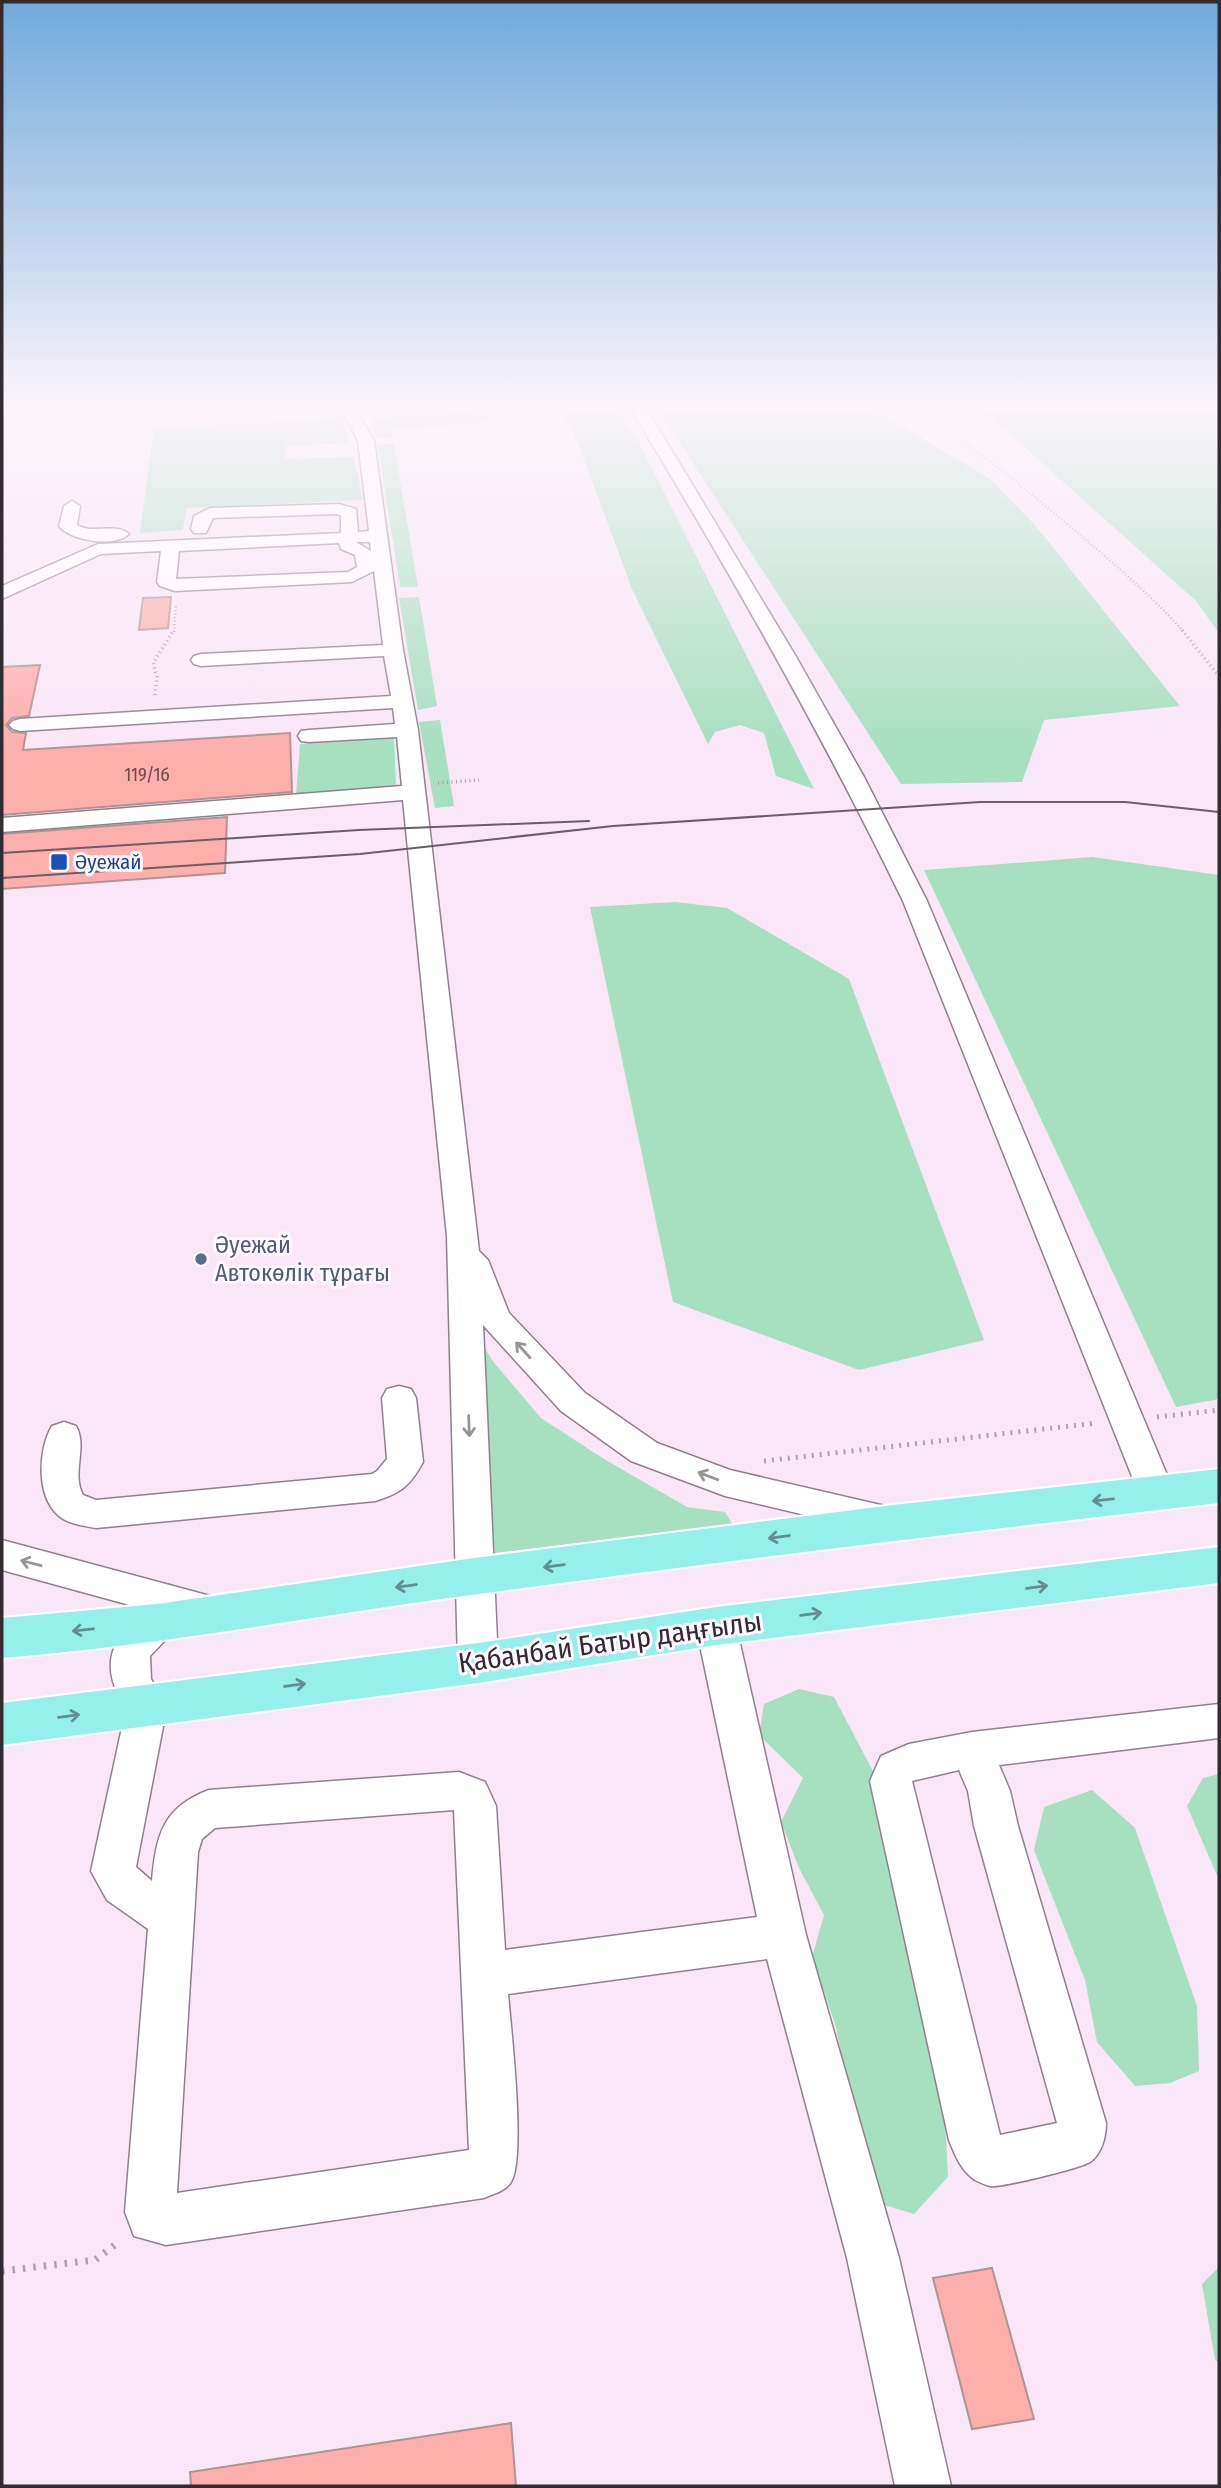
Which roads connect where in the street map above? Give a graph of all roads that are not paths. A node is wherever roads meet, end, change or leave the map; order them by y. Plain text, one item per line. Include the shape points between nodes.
1 (69, 519) edge
2 (378, 519) edge
3 (707, 519) edge
4 (349, 530) junction
5 (380, 536) junction
6 (330, 538) junction
7 (171, 544) junction
8 (2, 593) edge
9 (393, 650) junction
10 (201, 660) dead end
11 (403, 701) junction
12 (20, 725) dead end
13 (407, 730) junction
14 (309, 736) dead end
15 (413, 789) junction
16 (2, 825) edge
17 (463, 1236) junction
18 (399, 1398) dead end
19 (64, 1435) dead end
20 (1219, 1486) edge
21 (1157, 1494) junction
22 (893, 1522) junction
23 (2, 1555) edge
24 (1219, 1565) edge
25 (474, 1576) junction
26 (215, 1613) junction
27 (157, 1623) junction
28 (716, 1626) junction
29 (2, 1638) edge
30 (478, 1662) junction
31 (147, 1706) junction
32 (1219, 1721) edge
33 (2, 1724) edge
34 (972, 1750) junction
35 (172, 1919) junction
36 (783, 1935) junction
37 (484, 1975) junction
38 (923, 2486) edge

1 - 4 lane via 68,526 91,536 200,529
2 - 5 lane
3 - 21 lane via 877,821 915,901
4 - 5 lane
4 - 6 lane
5 - 9 lane
6 - 7 lane
6 - 7 lane via 363,552 364,572 352,577 175,585 166,582
7 - 8 lane via 98,549
9 - 10 lane
9 - 11 lane
11 - 12 lane
11 - 13 lane
13 - 14 lane
13 - 15 lane
15 - 16 lane
15 - 17 lane
22 -> 17 lane via 724,1482 644,1452 573,1402 495,1318
17 -> 25 lane
18 - 19 lane via 405,1462 390,1481 375,1487 84,1513 64,1499 60,1489
20 - 21 main road
21 -> 22 main road
22 -> 25 main road
26 -> 23 lane
28 -> 24 main road, Қабанбай Батыр даңғылы
25 -> 26 main road
25 - 30 lane
26 - 27 main road
27 -> 29 main road
27 - 31 lane via 131,1652 127,1670
28 - 30 main road, Қабанбай Батыр даңғылы
28 - 36 lane
31 -> 30 main road, Қабанбай Батыр даңғылы
33 -> 31 main road, Қабанбай Батыр даңғылы
31 - 35 lane via 113,1871 123,1886
32 - 34 lane
34 - 34 lane via 909,1762 896,1769 891,1782 974,2140 992,2162 1073,2144 1082,2123 989,1791
35 - 37 lane via 181,1833 191,1818 209,1809 459,1791 470,1795 475,1806
35 - 37 lane via 152,2218 267,2207 484,2173 493,2166 494,2156
36 - 37 lane
36 - 38 lane via 873,2258

